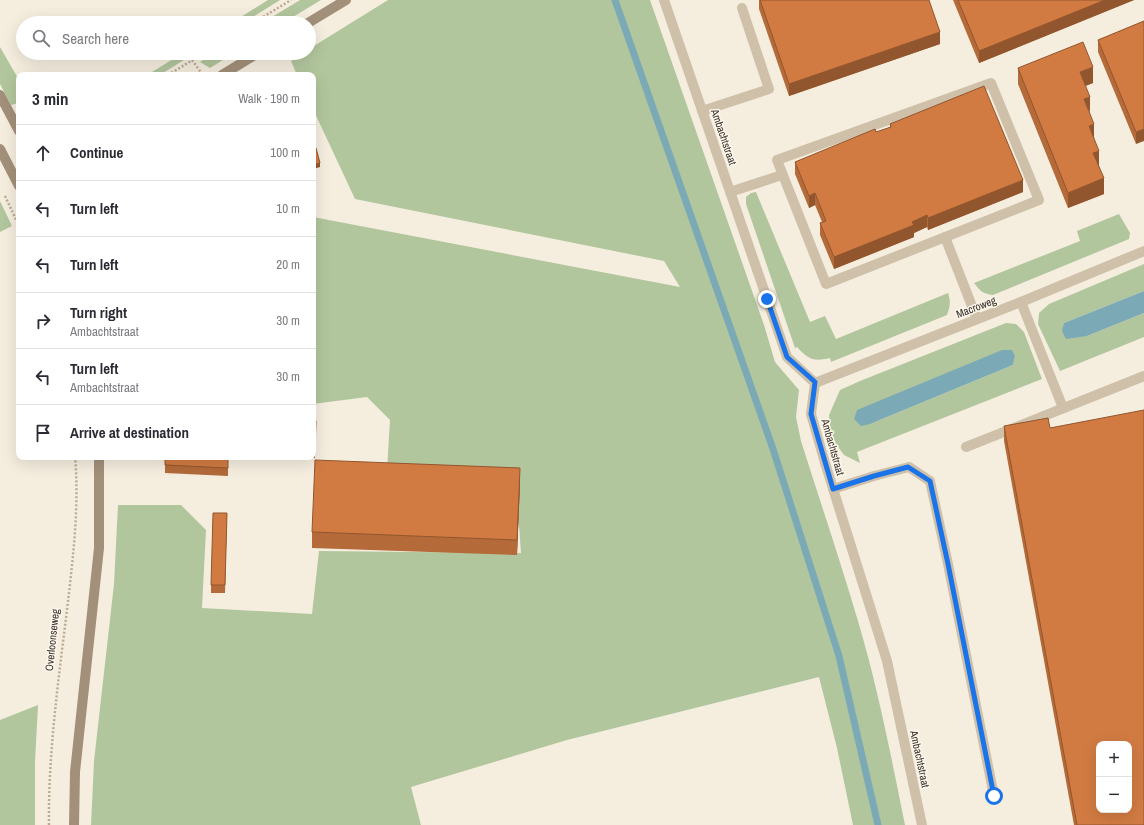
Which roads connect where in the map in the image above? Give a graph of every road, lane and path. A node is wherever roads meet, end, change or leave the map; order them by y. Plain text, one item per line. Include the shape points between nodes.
1 (291, 0) edge
2 (346, 0) edge
3 (664, 0) edge
4 (742, 8) dead end
5 (265, 16) edge
6 (316, 18) edge
7 (192, 60) joint
8 (247, 60) edge
9 (173, 72) edge
10 (201, 72) edge
11 (227, 72) edge
12 (0, 95) edge
13 (702, 111) junction
14 (16, 125) edge
15 (0, 149) edge
16 (782, 175) junction
17 (16, 180) edge
18 (730, 192) junction
19 (3, 194) dead end
20 (16, 220) edge
21 (945, 237) junction
22 (1144, 251) edge
23 (1021, 302) junction
24 (977, 319) junction
25 (1144, 376) edge
26 (815, 382) junction
27 (1063, 408) junction
28 (966, 447) dead end
29 (75, 460) edge
30 (99, 460) edge
31 (833, 489) junction
32 (994, 796) dead end
33 (49, 825) edge
34 (74, 825) edge
35 (922, 825) edge

1 - 5 path
2 - 6 street
3 - 13 street, Ambachtstraat
4 - 13 street via 769,89
7 - 9 path
7 - 10 path
8 - 11 street
12 - 14 street
13 - 18 street, Ambachtstraat
15 - 17 street
16 - 18 street
16 - 21 street via 826,284
16 - 21 street via 777,160 991,83 1039,200
18 - 26 street, Ambachtstraat via 787,357
19 - 20 path
21 - 24 street
22 - 23 street, Macroweg
23 - 24 street, Macroweg
23 - 27 street
24 - 26 street, Macroweg
25 - 27 street
26 - 31 street, Ambachtstraat via 811,414
27 - 28 street
29 - 33 path, Overloonseweg via 75,540 55,716 48,794
30 - 34 street via 98,548 75,772
31 - 32 street via 908,467 930,481
31 - 35 street, Ambachtstraat via 887,662

